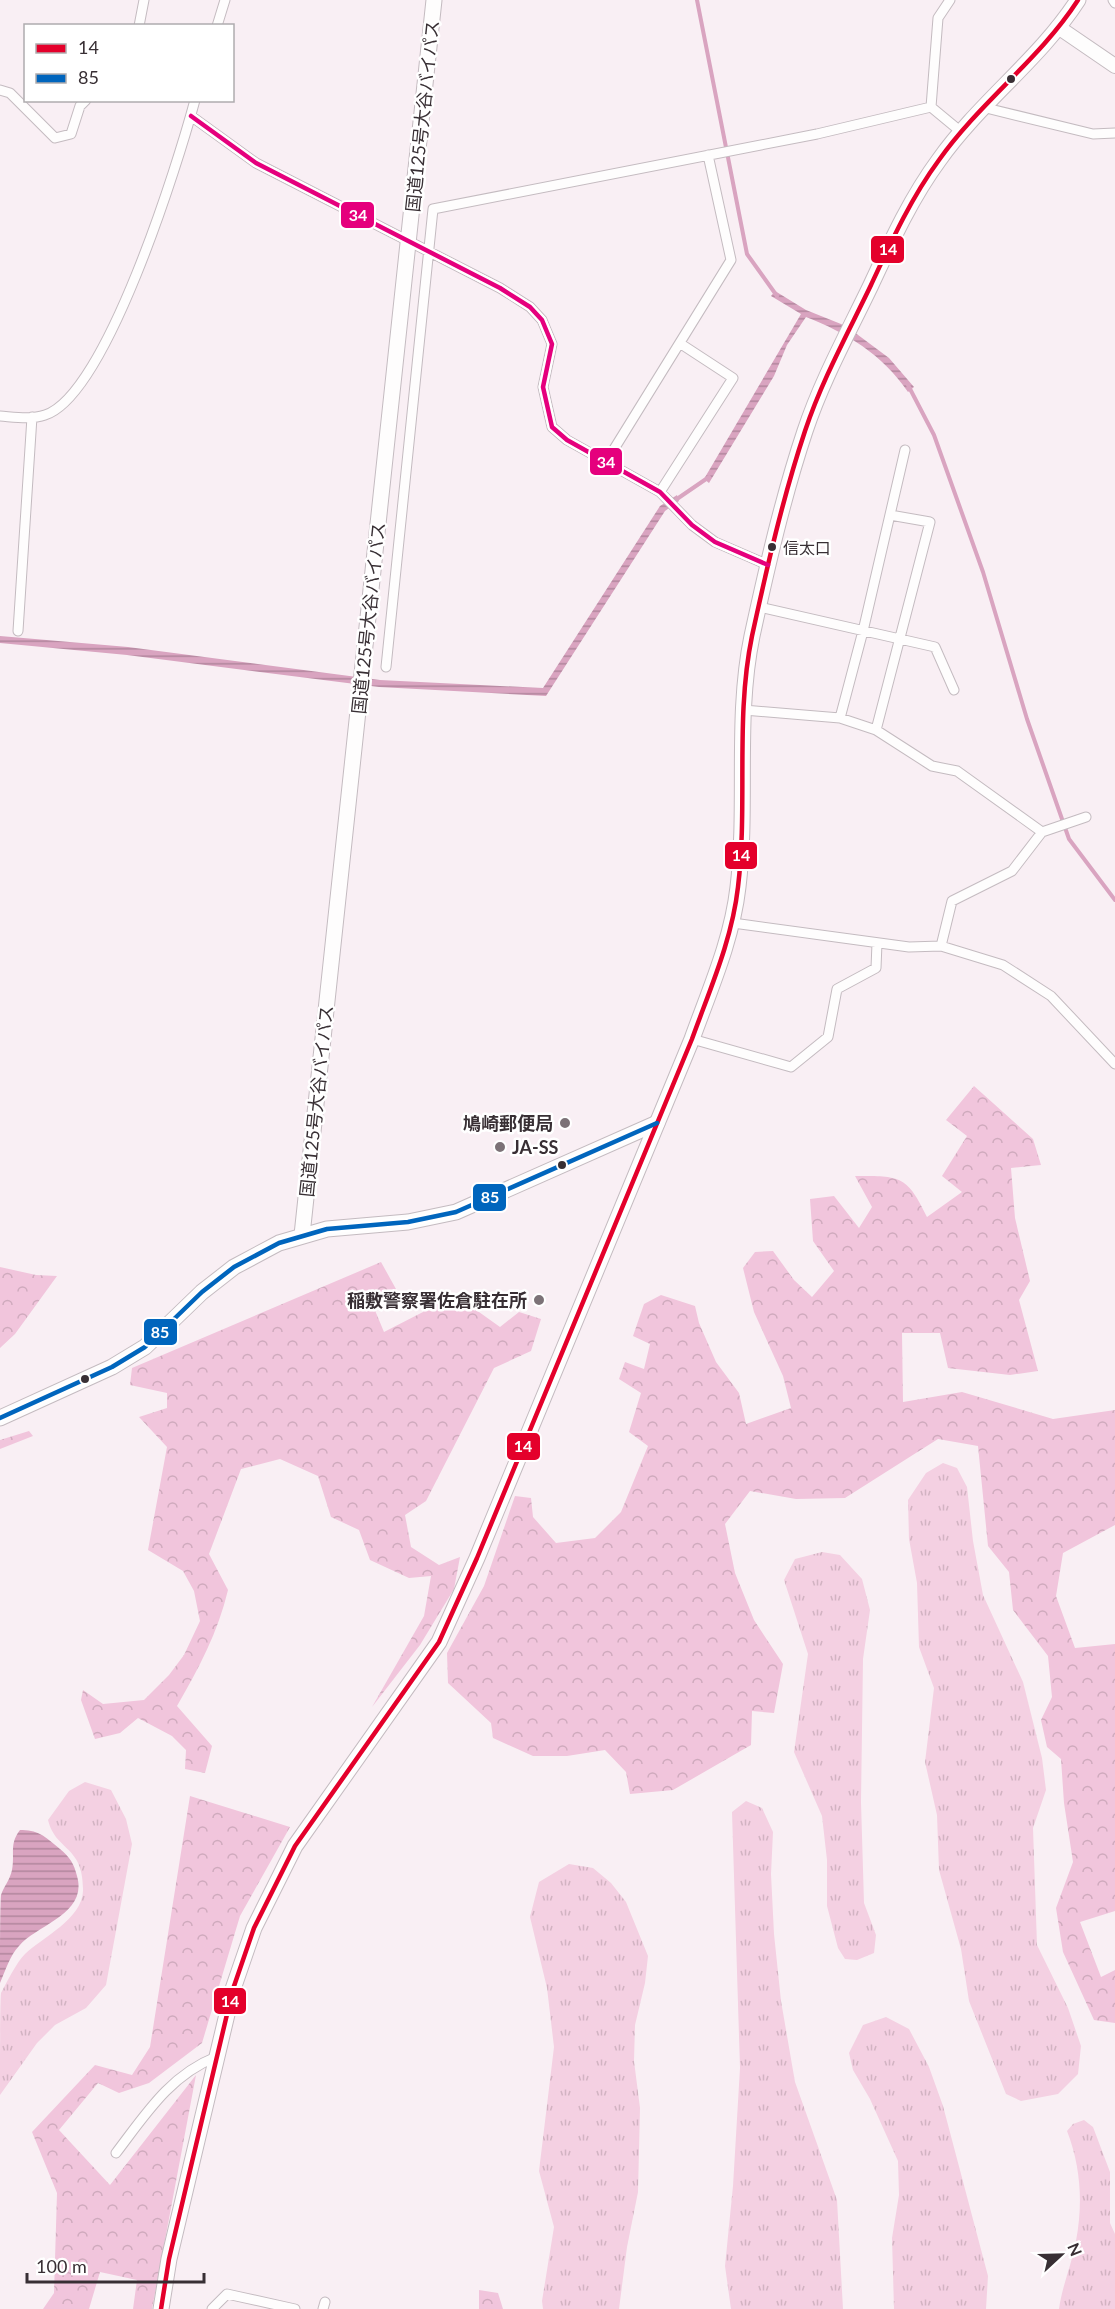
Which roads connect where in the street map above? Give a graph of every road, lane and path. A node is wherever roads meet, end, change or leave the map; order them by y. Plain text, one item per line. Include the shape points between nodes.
1 (144, 0) edge
2 (225, 0) edge
3 (434, 0) edge
4 (950, 0) edge
5 (1078, 0) edge
6 (139, 24) edge
7 (218, 24) edge
8 (1058, 27) junction
9 (1115, 66) edge
10 (0, 90) edge
11 (84, 102) edge
12 (194, 102) edge
13 (931, 107) junction
14 (982, 107) junction
15 (191, 116) junction
16 (960, 131) junction
17 (1115, 133) edge
18 (712, 154) junction
19 (409, 242) junction
20 (429, 253) junction
21 (681, 344) junction
22 (0, 416) edge
23 (32, 417) junction
24 (905, 450) dead end
25 (606, 462) junction
26 (660, 492) junction
27 (890, 515) junction
28 (768, 565) junction
29 (759, 607) junction
30 (18, 631) dead end
31 (863, 631) junction
32 (900, 640) junction
33 (386, 667) dead end
34 (954, 690) dead end
35 (744, 710) junction
36 (840, 718) junction
37 (876, 730) junction
38 (1086, 817) dead end
39 (1042, 831) junction
40 (733, 923) junction
41 (877, 942) junction
42 (941, 946) junction
43 (692, 1040) junction
44 (1115, 1064) edge
45 (657, 1123) junction
46 (302, 1235) junction
47 (0, 1418) edge
48 (216, 2058) junction
49 (116, 2153) dead end
50 (161, 2309) edge
51 (212, 2309) edge
52 (295, 2309) edge

1 - 6 street
2 - 7 street
3 - 19 main road, 国道125号大谷バイパス
4 - 13 street via 938,18
5 - 8 main road
8 - 9 main road
8 - 14 main road
10 - 11 street via 9,93 55,138 71,134
12 - 15 street
13 - 16 street
13 - 18 street
14 - 16 main road
14 - 17 street via 1093,134
15 - 19 street via 256,163
15 - 23 street via 142,267 87,376 75,394 46,415
16 - 28 main road via 916,196 839,350 804,433
18 - 20 street via 433,210
18 - 21 street via 731,260
19 - 20 street
19 - 46 main road, 国道125号大谷バイパス
20 - 25 street via 500,288 530,307 542,320 552,344 543,387 552,427
20 - 33 street
21 - 25 street
21 - 26 street via 733,378
22 - 23 street
23 - 30 street
24 - 27 street
25 - 26 street
26 - 28 street via 715,542
27 - 31 street
27 - 32 street via 930,522
28 - 29 main road
29 - 31 street
29 - 35 main road
31 - 32 street
31 - 36 street
32 - 34 street via 935,647
32 - 37 street
35 - 36 street
35 - 40 main road via 742,852
36 - 37 street
37 - 39 street via 932,766 957,771
38 - 39 street
39 - 42 street via 1012,871 952,901
40 - 41 street
40 - 43 main road
41 - 42 street
41 - 43 street via 876,968 837,989 828,1037 791,1067
42 - 44 street via 1003,965 1051,996
43 - 45 main road
45 - 46 main road via 456,1212
45 - 48 main road via 439,1642 295,1846 271,1889 244,1954
46 - 47 main road via 234,1267 129,1357
48 - 49 street via 198,2064 178,2078 155,2101
48 - 50 main road
51 - 52 street via 227,2294

